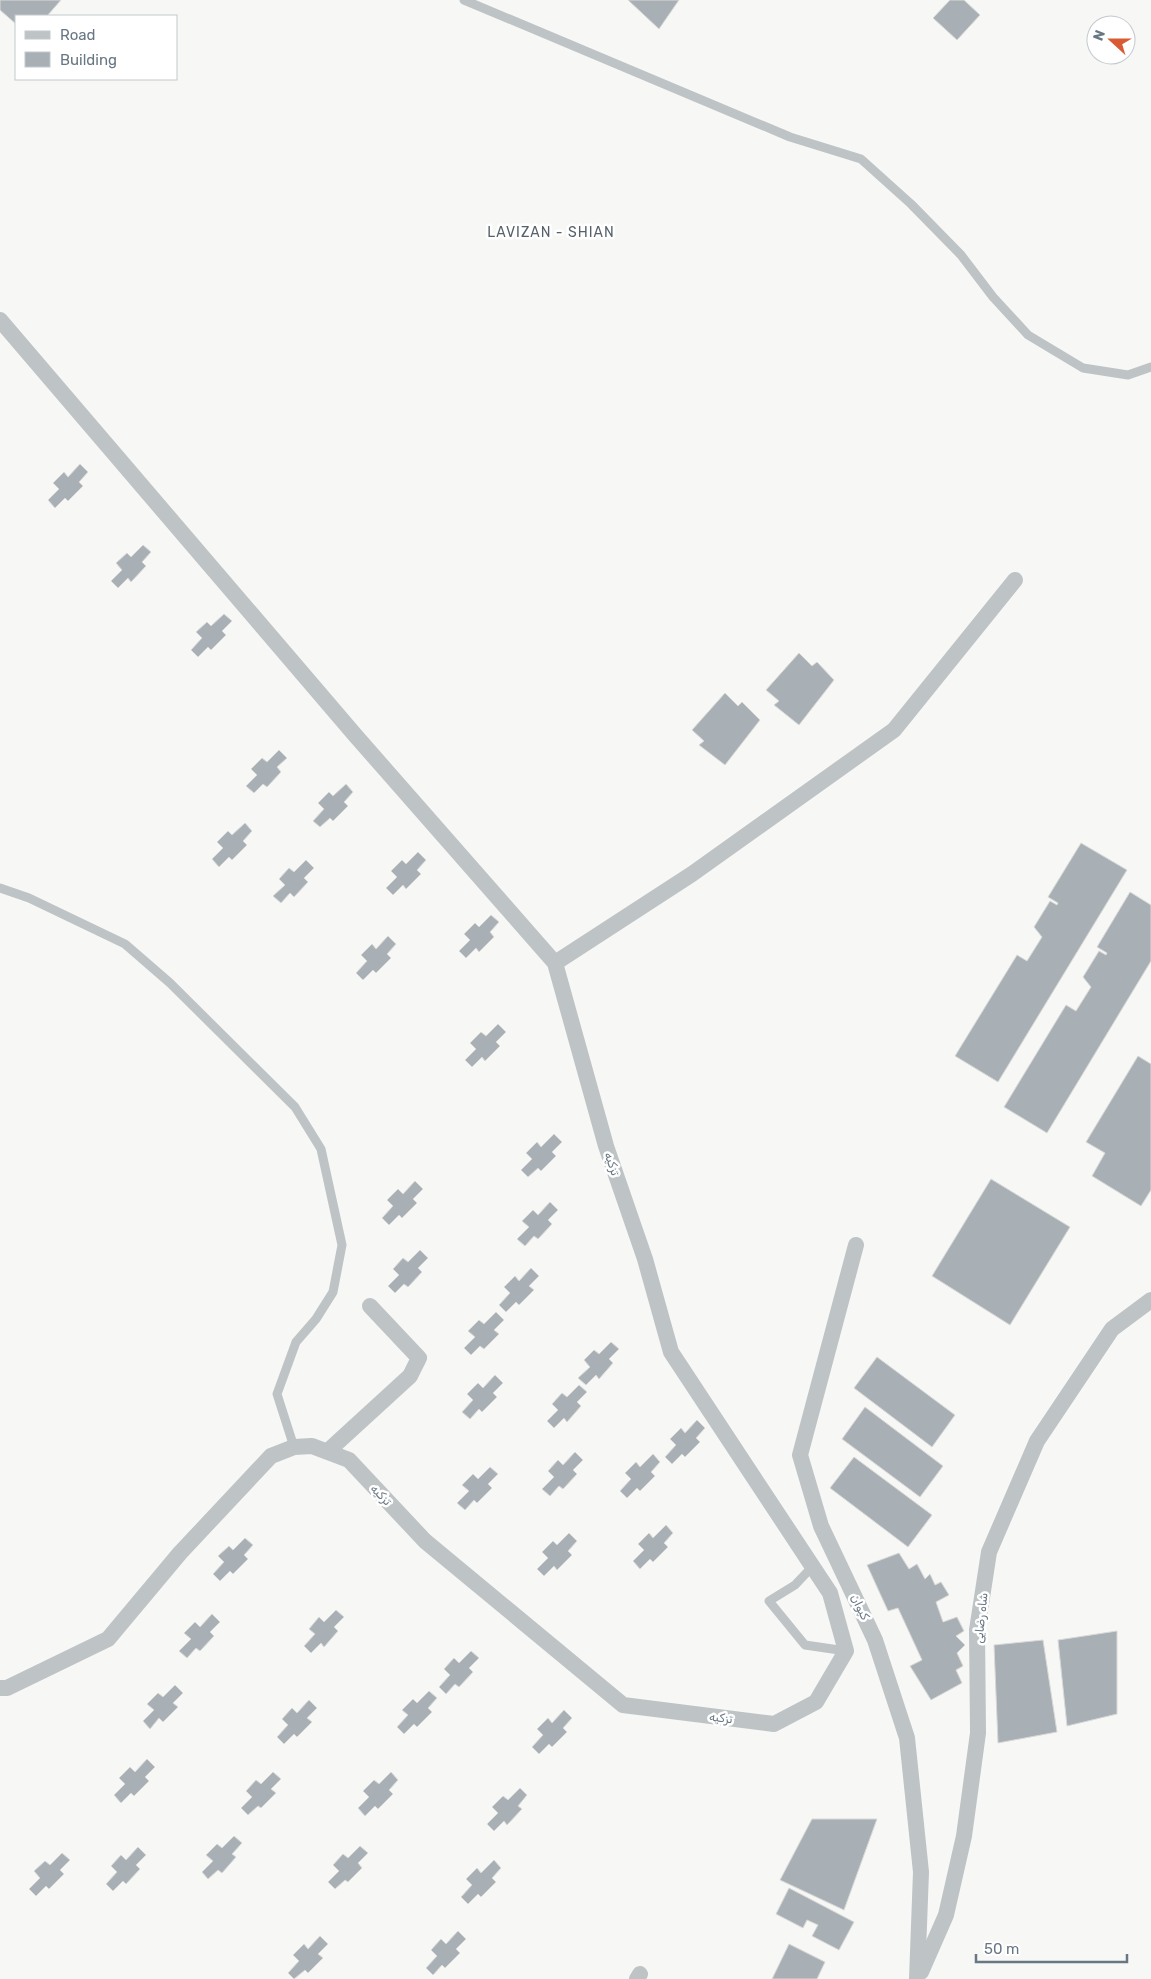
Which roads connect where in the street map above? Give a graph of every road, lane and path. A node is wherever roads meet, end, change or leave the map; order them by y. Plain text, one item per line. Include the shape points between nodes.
1 (464, 0) edge
2 (0, 320) edge
3 (1151, 367) edge
4 (1015, 580) dead end
5 (0, 888) edge
6 (555, 964) junction
7 (856, 1245) dead end
8 (1151, 1300) edge
9 (370, 1306) dead end
10 (294, 1447) junction
11 (328, 1451) junction
12 (812, 1567) junction
13 (846, 1651) junction
14 (0, 1688) edge
15 (917, 1979) edge

1 - 3 lane via 790,137 861,159 961,255 1028,336 1083,368 1128,376
2 - 6 street
4 - 6 street via 894,730 692,874
5 - 10 lane via 29,898 125,944 170,983 295,1108 320,1148 342,1245 333,1292 316,1320 296,1342 277,1394
6 - 12 street, تزکیه via 606,1146 671,1352
7 - 15 street, کیوان via 800,1455 821,1526 876,1640 907,1738 921,1872
8 - 15 street, شاه رضایی via 1112,1329 1037,1440 989,1552 977,1630 978,1733 964,1836 946,1914
9 - 11 street via 419,1358 410,1376
10 - 11 street, تزکیه via 312,1446
10 - 14 street, تزکیه via 271,1456 180,1553 108,1639 7,1688
11 - 13 street, تزکیه via 349,1460 425,1541 622,1705 774,1724 816,1702
12 - 13 street, تزکیه via 830,1593
12 - 13 lane via 795,1585 769,1602 805,1645

